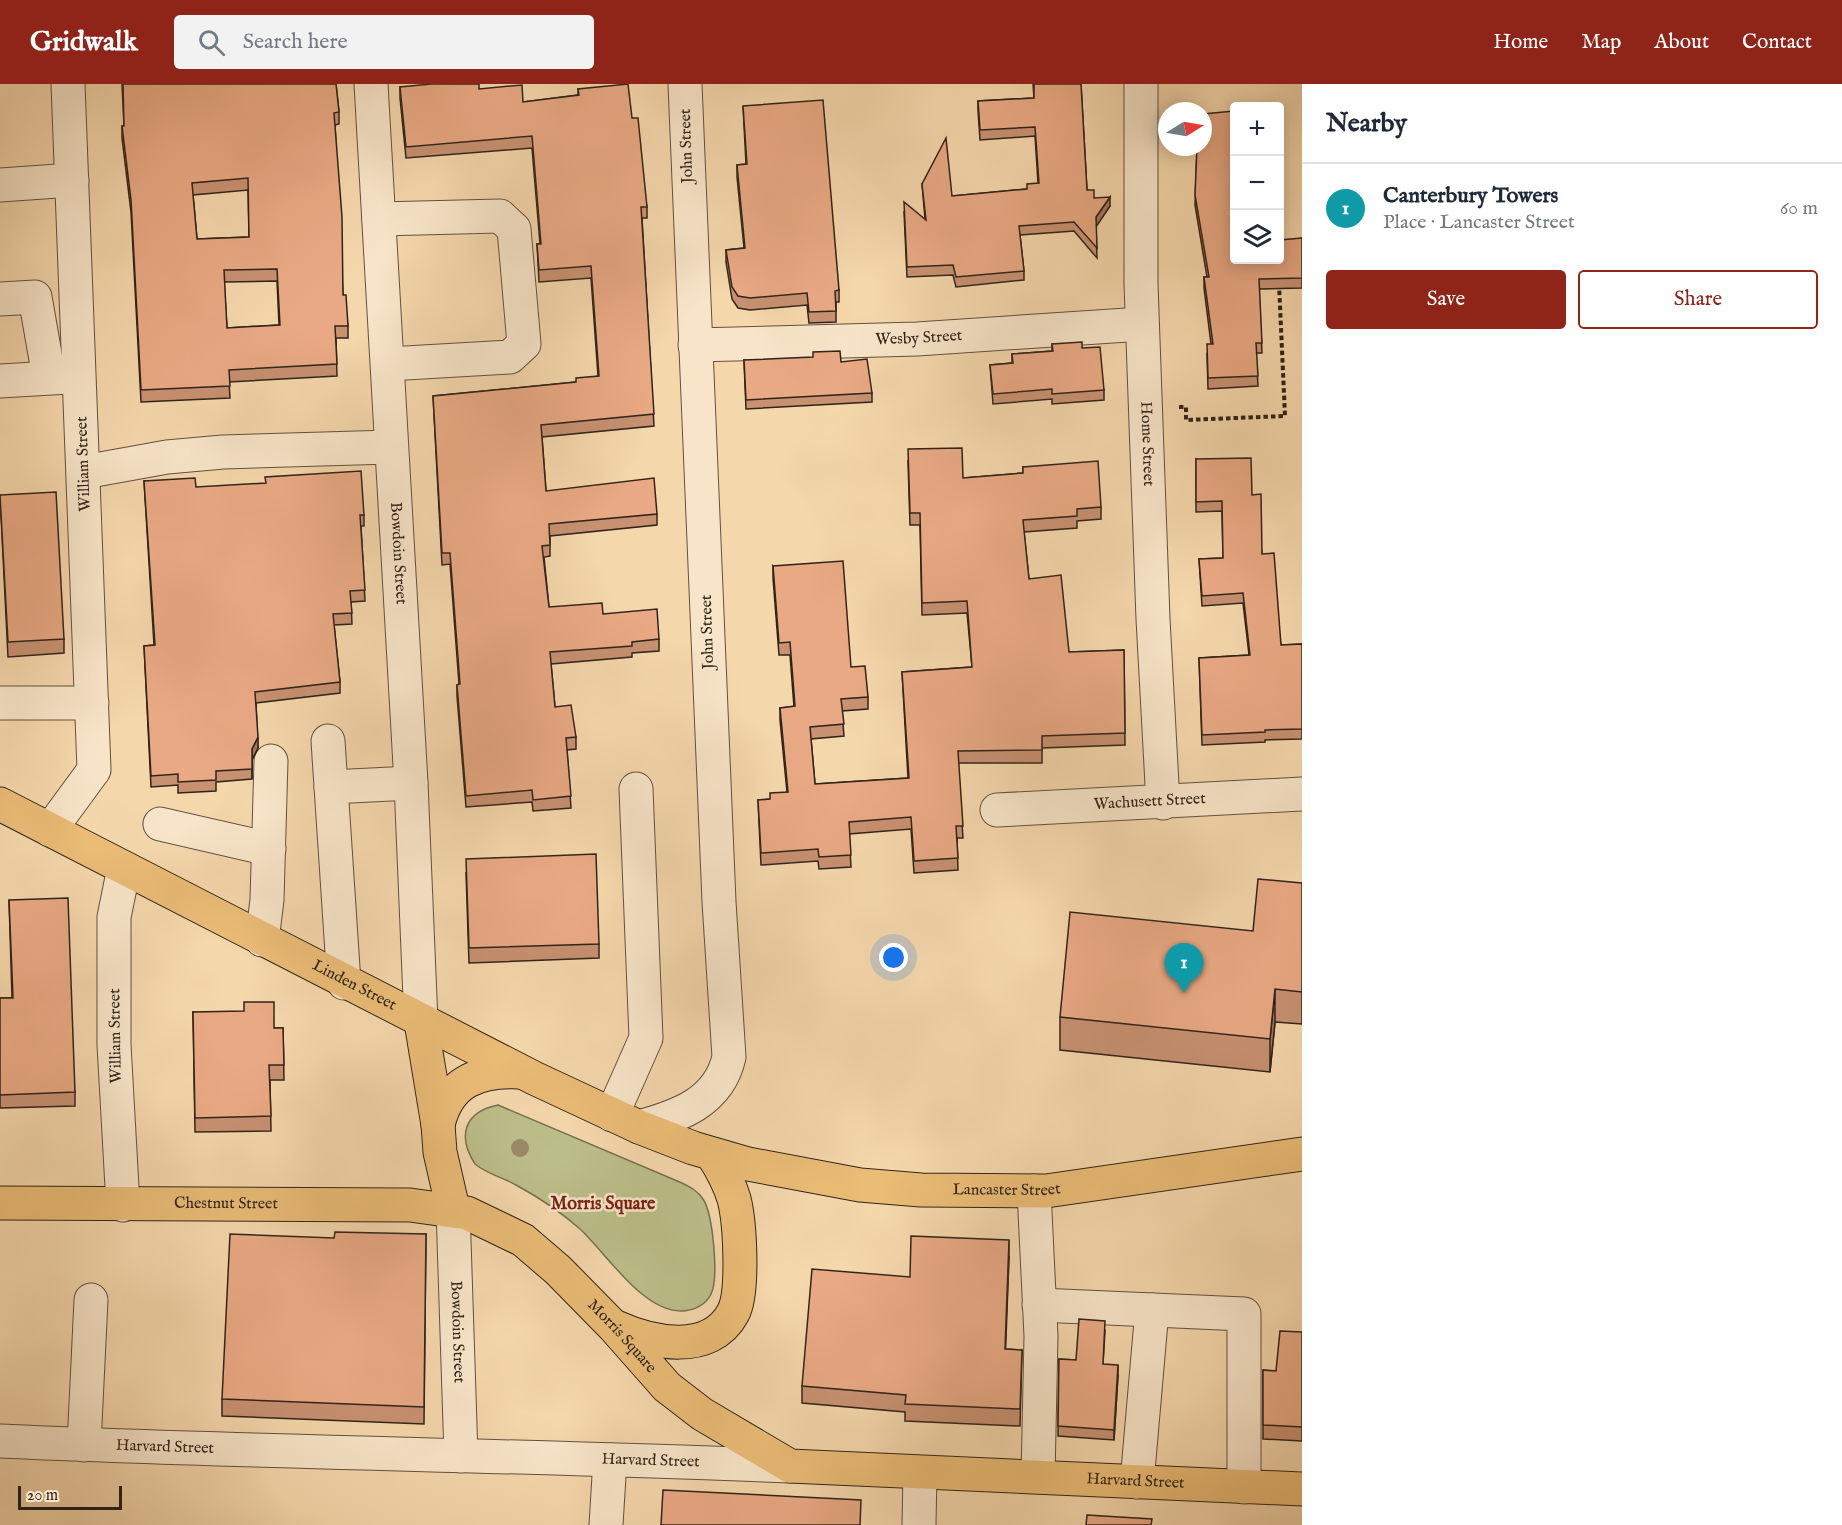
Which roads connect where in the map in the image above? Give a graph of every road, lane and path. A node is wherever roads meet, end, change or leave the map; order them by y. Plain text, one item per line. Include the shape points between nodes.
1 (68, 84) edge
2 (371, 84) edge
3 (685, 84) edge
4 (1141, 84) edge
5 (72, 180) junction
6 (0, 185) edge
7 (379, 219) junction
8 (1279, 282) edge
9 (0, 299) edge
10 (1142, 324) junction
11 (696, 345) junction
12 (388, 364) junction
13 (64, 377) junction
14 (0, 381) edge
15 (1175, 407) dead end
16 (391, 447) junction
17 (84, 472) junction
18 (0, 703) edge
19 (92, 703) junction
20 (328, 741) dead end
21 (272, 761) dead end
22 (411, 783) junction
23 (331, 787) junction
24 (636, 789) dead end
25 (1302, 794) edge
26 (1163, 803) junction
27 (0, 804) edge
28 (997, 810) dead end
29 (160, 824) dead end
30 (50, 830) junction
31 (269, 849) junction
32 (124, 868) junction
33 (262, 939) junction
34 (344, 983) junction
35 (421, 1022) junction
36 (522, 1072) junction
37 (626, 1121) junction
38 (438, 1125) junction
39 (712, 1154) junction
40 (1302, 1154) edge
41 (447, 1176) junction
42 (1034, 1191) junction
43 (0, 1203) edge
44 (123, 1204) junction
45 (453, 1209) junction
46 (488, 1221) junction
47 (91, 1300) dead end
48 (1039, 1305) junction
49 (1152, 1310) junction
50 (614, 1327) junction
51 (0, 1441) edge
52 (84, 1445) junction
53 (460, 1456) junction
54 (610, 1460) junction
55 (789, 1466) junction
56 (920, 1473) junction
57 (1038, 1478) junction
58 (1137, 1482) junction
59 (1244, 1487) junction
60 (1302, 1489) edge
61 (606, 1525) edge
62 (919, 1525) edge

1 - 5 street, William Street
2 - 7 street, Bowdoin Street
3 - 11 street, John Street
4 - 10 street, Home Street
5 - 6 street
5 - 13 street, William Street
7 - 12 street, Bowdoin Street
7 - 12 street via 500,216 514,229 524,344 510,357
8 - 15 path via 1285,416 1186,420 1186,407
9 - 13 street via 34,297
10 - 11 street, Wesby Street via 917,339
10 - 26 street, Home Street
11 - 37 street, John Street via 729,1057 717,1086 702,1101 670,1119
12 - 16 street, Bowdoin Street
13 - 14 street
13 - 17 street, William Street
16 - 17 street via 223,452 167,457
16 - 22 street, Bowdoin Street
17 - 19 street, William Street
18 - 19 street
19 - 30 street, William Street via 94,770
20 - 23 street
21 - 31 street
22 - 23 street
22 - 35 street, Bowdoin Street
23 - 34 street
24 - 37 street via 646,1038
25 - 26 street, Wachusett Street
26 - 28 street, Wachusett Street
27 - 30 main road, Linden Street
29 - 31 street
30 - 32 main road, Linden Street
31 - 33 street
32 - 33 main road, Linden Street
32 - 44 street, William Street via 114,917 114,1045
33 - 34 main road, Linden Street
34 - 35 main road, Linden Street
35 - 36 main road, Linden Street
35 - 38 main road
36 - 37 main road, Linden Street
36 - 38 main road via 498,1071 461,1085 442,1104
37 - 39 main road, Linden Street
38 - 41 main road
39 - 42 main road, Lancaster Street via 791,1174 860,1185
39 - 50 main road via 735,1201 740,1279 733,1314 707,1336 684,1342 654,1342
40 - 42 main road, Lancaster Street
41 - 45 main road
41 - 46 main road
42 - 48 street
43 - 44 main road, Chestnut Street
44 - 45 main road, Chestnut Street via 410,1205
45 - 46 main road, Morris Square
45 - 53 street, Bowdoin Street
46 - 50 main road, Morris Square via 542,1255
47 - 52 street
48 - 49 street
48 - 57 street
49 - 58 street
49 - 59 street via 1244,1314
50 - 55 main road, Morris Square via 667,1386 702,1414
51 - 52 street, Harvard Street
52 - 53 street, Harvard Street
53 - 54 street, Harvard Street
54 - 55 street, Harvard Street
54 - 61 street
55 - 56 main road, Harvard Street
56 - 57 main road, Harvard Street
56 - 62 street
57 - 58 main road, Harvard Street
58 - 59 main road, Harvard Street
59 - 60 main road, Harvard Street

